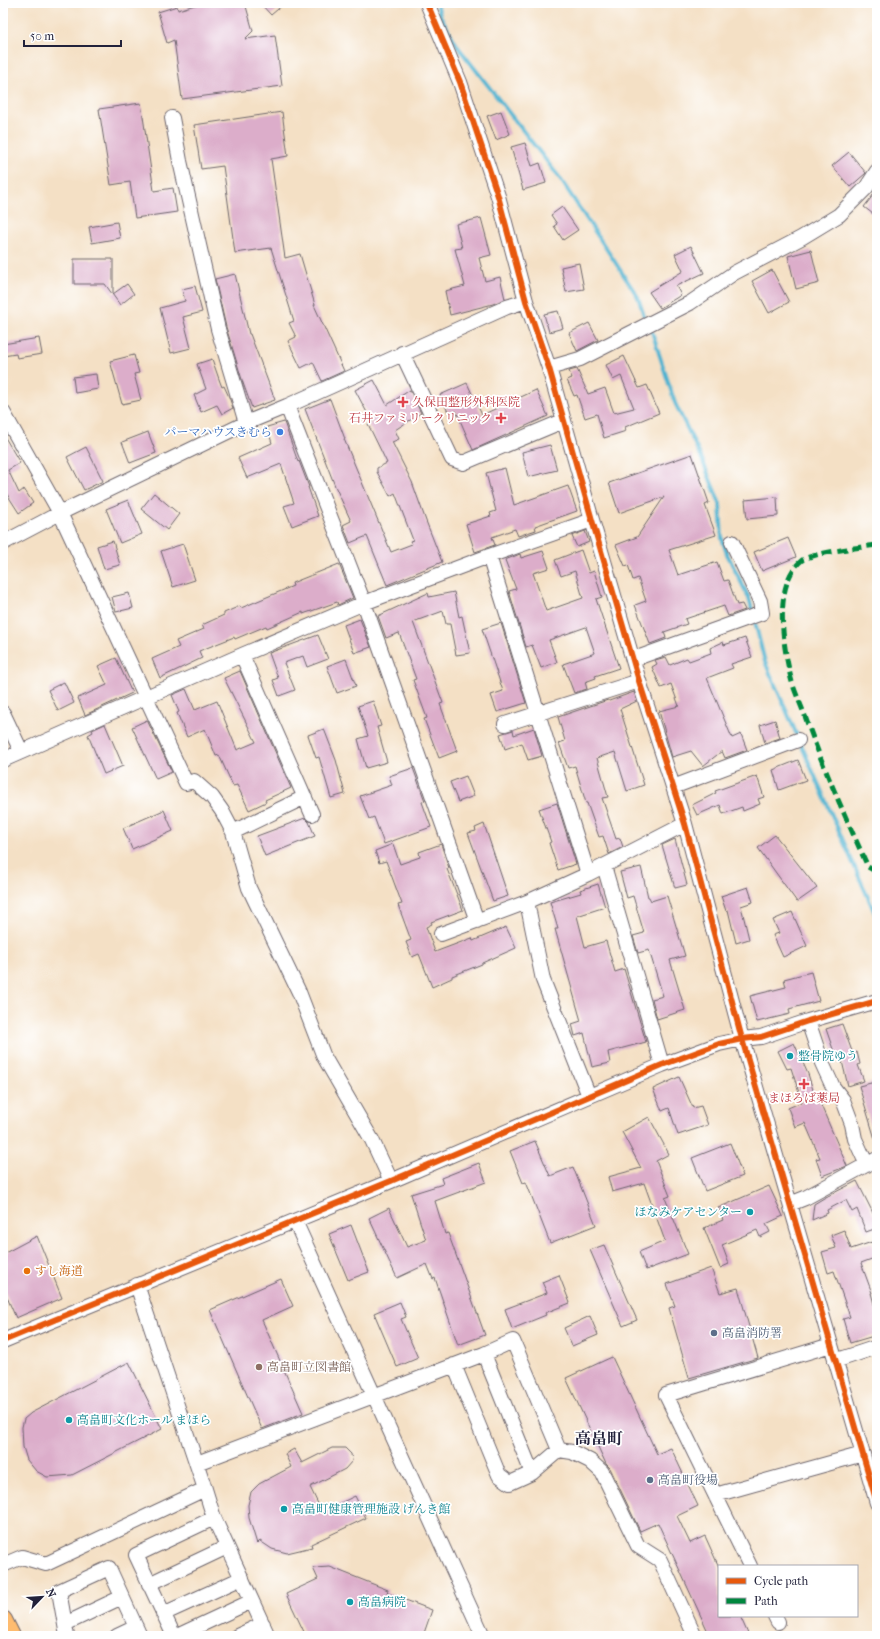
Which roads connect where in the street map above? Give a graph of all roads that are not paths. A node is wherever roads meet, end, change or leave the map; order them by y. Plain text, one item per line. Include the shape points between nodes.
1 (427, 3) edge
2 (172, 118) dead end
3 (877, 172) edge
4 (526, 301) junction
5 (402, 353) junction
6 (549, 368) junction
7 (287, 406) junction
8 (5, 419) edge
9 (563, 421) junction
10 (246, 423) junction
11 (60, 513) junction
12 (592, 520) junction
13 (732, 542) dead end
14 (3, 544) edge
15 (489, 556) junction
16 (364, 603) junction
17 (242, 655) junction
18 (634, 659) junction
19 (639, 681) junction
20 (146, 697) junction
21 (3, 714) edge
22 (538, 715) junction
23 (505, 724) dead end
24 (798, 740) dead end
25 (22, 751) junction
26 (3, 760) edge
27 (673, 787) junction
28 (305, 797) junction
29 (312, 814) dead end
30 (685, 824) junction
31 (233, 832) junction
32 (604, 866) junction
33 (588, 874) junction
34 (528, 902) junction
35 (477, 921) junction
36 (441, 934) dead end
37 (877, 1001) edge
38 (808, 1021) junction
39 (742, 1039) junction
40 (662, 1065) junction
41 (589, 1096) junction
42 (872, 1162) edge
43 (391, 1181) junction
44 (790, 1204) junction
45 (295, 1221) junction
46 (137, 1285) junction
47 (3, 1341) edge
48 (831, 1345) junction
49 (877, 1347) edge
50 (484, 1354) junction
51 (835, 1361) junction
52 (454, 1365) junction
53 (374, 1396) junction
54 (559, 1450) junction
55 (863, 1454) junction
56 (197, 1463) junction
57 (532, 1473) junction
58 (205, 1489) junction
59 (715, 1495) junction
60 (877, 1503) edge
61 (214, 1518) junction
62 (227, 1547) junction
63 (3, 1565) edge
64 (750, 1565) edge
65 (242, 1578) junction
66 (149, 1584) junction
67 (122, 1597) junction
68 (252, 1601) junction
69 (163, 1614) junction
70 (3, 1620) edge
71 (66, 1630) edge
72 (265, 1630) edge
73 (138, 1631) edge
74 (11, 1636) edge
75 (117, 1636) edge
76 (174, 1636) edge
77 (177, 1636) edge
78 (237, 1636) edge
79 (483, 1636) edge
80 (695, 1636) edge

1 - 4 street via 460,82 498,196
2 - 10 street via 218,329
3 - 6 street via 866,188 839,215 801,238 734,273 690,303 580,360
4 - 5 street via 507,306
4 - 6 street
5 - 7 street
5 - 9 street via 452,459 463,464
6 - 9 street
7 - 10 street
7 - 16 street
8 - 11 street
9 - 12 street
10 - 11 street
11 - 14 street
11 - 20 street
12 - 15 street
12 - 18 street
13 - 18 street via 760,601 762,613
15 - 16 street
15 - 22 street
16 - 17 street
16 - 35 street
17 - 20 street
17 - 28 street
18 - 19 street
19 - 22 street
19 - 27 street
20 - 25 street
20 - 31 street via 186,782 194,781 212,797
21 - 25 street
22 - 23 street
22 - 33 street
24 - 27 street
25 - 26 street
27 - 30 street
28 - 29 street
28 - 31 street
30 - 32 street
30 - 39 street
31 - 43 street via 249,888 299,992 324,1058 372,1140
32 - 33 street
32 - 40 street
33 - 34 street
34 - 35 street
34 - 41 street via 543,980
35 - 36 street
37 - 38 street
38 - 39 street via 761,1037
38 - 42 street via 822,1063 833,1087 843,1100 855,1139
39 - 40 street via 719,1044
39 - 44 street
40 - 41 street
41 - 43 street
42 - 44 street
43 - 45 street
44 - 48 street
45 - 46 street
45 - 53 street
46 - 47 street
46 - 56 street
48 - 51 street
48 - 59 street via 666,1394
49 - 51 street
50 - 52 street
50 - 54 street via 513,1341
50 - 57 street
51 - 55 street
52 - 53 street
52 - 57 street via 499,1476 510,1483
53 - 56 street
53 - 79 street
54 - 57 street
54 - 80 street via 572,1452 590,1461 602,1472 638,1546 660,1560
55 - 59 street
55 - 60 street
56 - 58 street
58 - 61 street
58 - 63 street via 46,1564 22,1557
59 - 64 street
61 - 62 street
61 - 66 street via 136,1555
62 - 65 street
62 - 66 street
65 - 68 street
65 - 69 street
66 - 69 street
67 - 71 street
67 - 71 street via 109,1568 59,1592
67 - 73 street
68 - 72 street
68 - 77 street
69 - 76 street
70 - 74 main road
72 - 78 street
73 - 75 street

